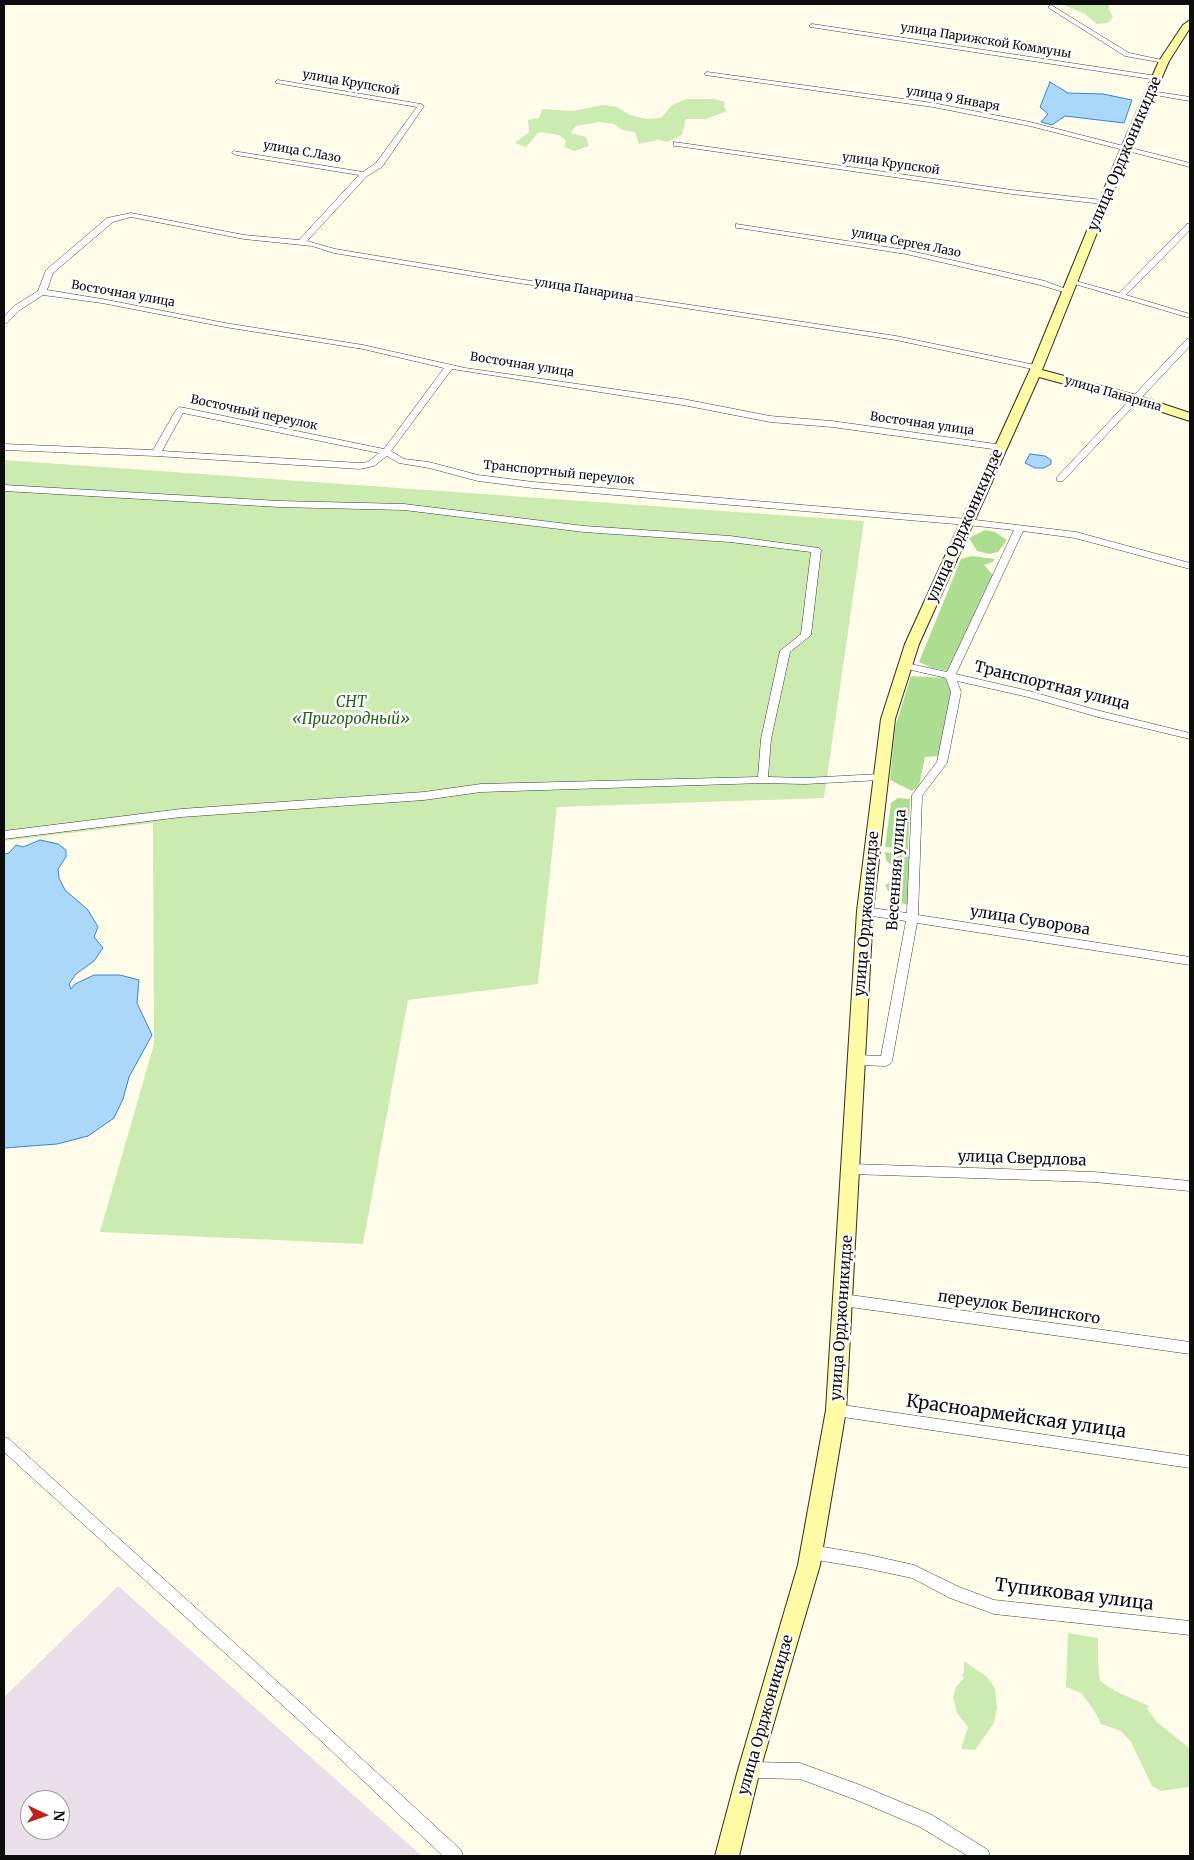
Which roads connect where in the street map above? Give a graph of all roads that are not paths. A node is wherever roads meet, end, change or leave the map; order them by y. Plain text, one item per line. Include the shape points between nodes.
1 (1051, 6) dead end
2 (1190, 23) edge
3 (812, 26) dead end
4 (1164, 61) junction
5 (707, 74) dead end
6 (1157, 78) junction
7 (278, 82) dead end
8 (1150, 93) junction
9 (1190, 99) edge
10 (677, 144) dead end
11 (1126, 148) junction
12 (236, 153) dead end
13 (1190, 165) edge
14 (364, 174) junction
15 (1103, 202) junction
16 (739, 226) dead end
17 (1190, 226) edge
18 (1181, 235) junction
19 (1190, 238) edge
20 (301, 243) junction
21 (1070, 287) junction
22 (42, 292) junction
23 (1122, 296) junction
24 (1190, 316) edge
25 (4, 321) edge
26 (1190, 341) edge
27 (450, 366) junction
28 (1036, 370) junction
29 (1135, 400) junction
30 (1190, 417) edge
31 (4, 447) edge
32 (1000, 448) junction
33 (386, 452) junction
34 (156, 453) junction
35 (1060, 479) dead end
36 (4, 488) edge
37 (967, 522) junction
38 (1020, 528) junction
39 (1190, 566) edge
40 (906, 666) junction
41 (950, 676) junction
42 (1190, 736) edge
43 (880, 777) junction
44 (763, 780) junction
45 (4, 835) edge
46 (865, 911) junction
47 (912, 918) junction
48 (1190, 961) edge
49 (857, 1060) junction
50 (851, 1169) junction
51 (1190, 1186) edge
52 (843, 1300) junction
53 (1190, 1348) edge
54 (836, 1410) junction
55 (4, 1443) edge
56 (1190, 1462) edge
57 (811, 1552) junction
58 (1190, 1628) edge
59 (749, 1770) junction
60 (455, 1856) edge
61 (727, 1856) edge
62 (982, 1856) edge

1 - 4 street via 1127,55
2 - 4 main road, улица Орджоникидзе
3 - 6 street, улица Парижской Коммуны
4 - 6 main road, улица Орджоникидзе
5 - 11 street, улица 9 Января via 933,105 1030,124
6 - 8 main road, улица Орджоникидзе
7 - 14 street, улица Крупской via 421,106 378,165
8 - 9 street
8 - 11 main road, улица Орджоникидзе
10 - 15 street, улица Крупской
11 - 13 street, улица 9 Января
11 - 15 main road, улица Орджоникидзе
12 - 14 street, улица С.Лазо
14 - 20 street
15 - 21 main road, улица Орджоникидзе
16 - 21 street, улица Сергея Лазо via 906,252
17 - 18 street
18 - 19 street
18 - 23 street
20 - 22 street, улица Панарина via 244,237 131,215 110,220 49,272
20 - 28 street, улица Панарина via 492,277 896,338
21 - 23 street, улица Сергея Лазо
21 - 28 main road, улица Орджоникидзе
22 - 25 street
22 - 27 street, Восточная улица via 363,347
23 - 24 street, улица Сергея Лазо
26 - 29 street
27 - 32 street, Восточная улица via 683,402 770,419 832,424
27 - 33 street
28 - 29 main road, улица Панарина
28 - 32 main road, улица Орджоникидзе
29 - 30 main road, улица Панарина
29 - 35 street
31 - 34 street
32 - 37 main road, улица Орджоникидзе
33 - 34 street via 371,464 360,466
33 - 34 street, Восточный переулок via 180,410
33 - 37 street, Транспортный переулок via 402,461 478,478 533,485
36 - 44 street via 280,504 404,507 584,529 730,539 816,550 806,635 786,651 766,739
37 - 38 street
37 - 40 main road, улица Орджоникидзе via 912,644
38 - 39 street via 1076,535
38 - 41 street
40 - 41 street, Транспортная улица
40 - 43 main road, улица Орджоникидзе via 888,719
41 - 42 street, Транспортная улица
41 - 47 street, Весенняя улица via 956,692 942,763 917,795
43 - 44 street
43 - 46 main road, улица Орджоникидзе
44 - 45 street via 481,788 424,796 181,814
46 - 47 street, улица Суворова
46 - 49 main road, улица Орджоникидзе
47 - 48 street, улица Суворова
47 - 49 street, Весенняя улица via 886,1061
49 - 50 main road, улица Орджоникидзе
50 - 51 street, улица Свердлова via 1094,1177
50 - 52 main road, улица Орджоникидзе
52 - 53 street, переулок Белинского
52 - 54 main road, улица Орджоникидзе
54 - 56 street, Красноармейская улица
54 - 57 main road, улица Орджоникидзе
55 - 60 street
57 - 58 street, Тупиковая улица via 914,1572 955,1593 994,1607
57 - 59 main road, улица Орджоникидзе
59 - 61 main road, улица Орджоникидзе
59 - 62 street via 800,1770 926,1822

